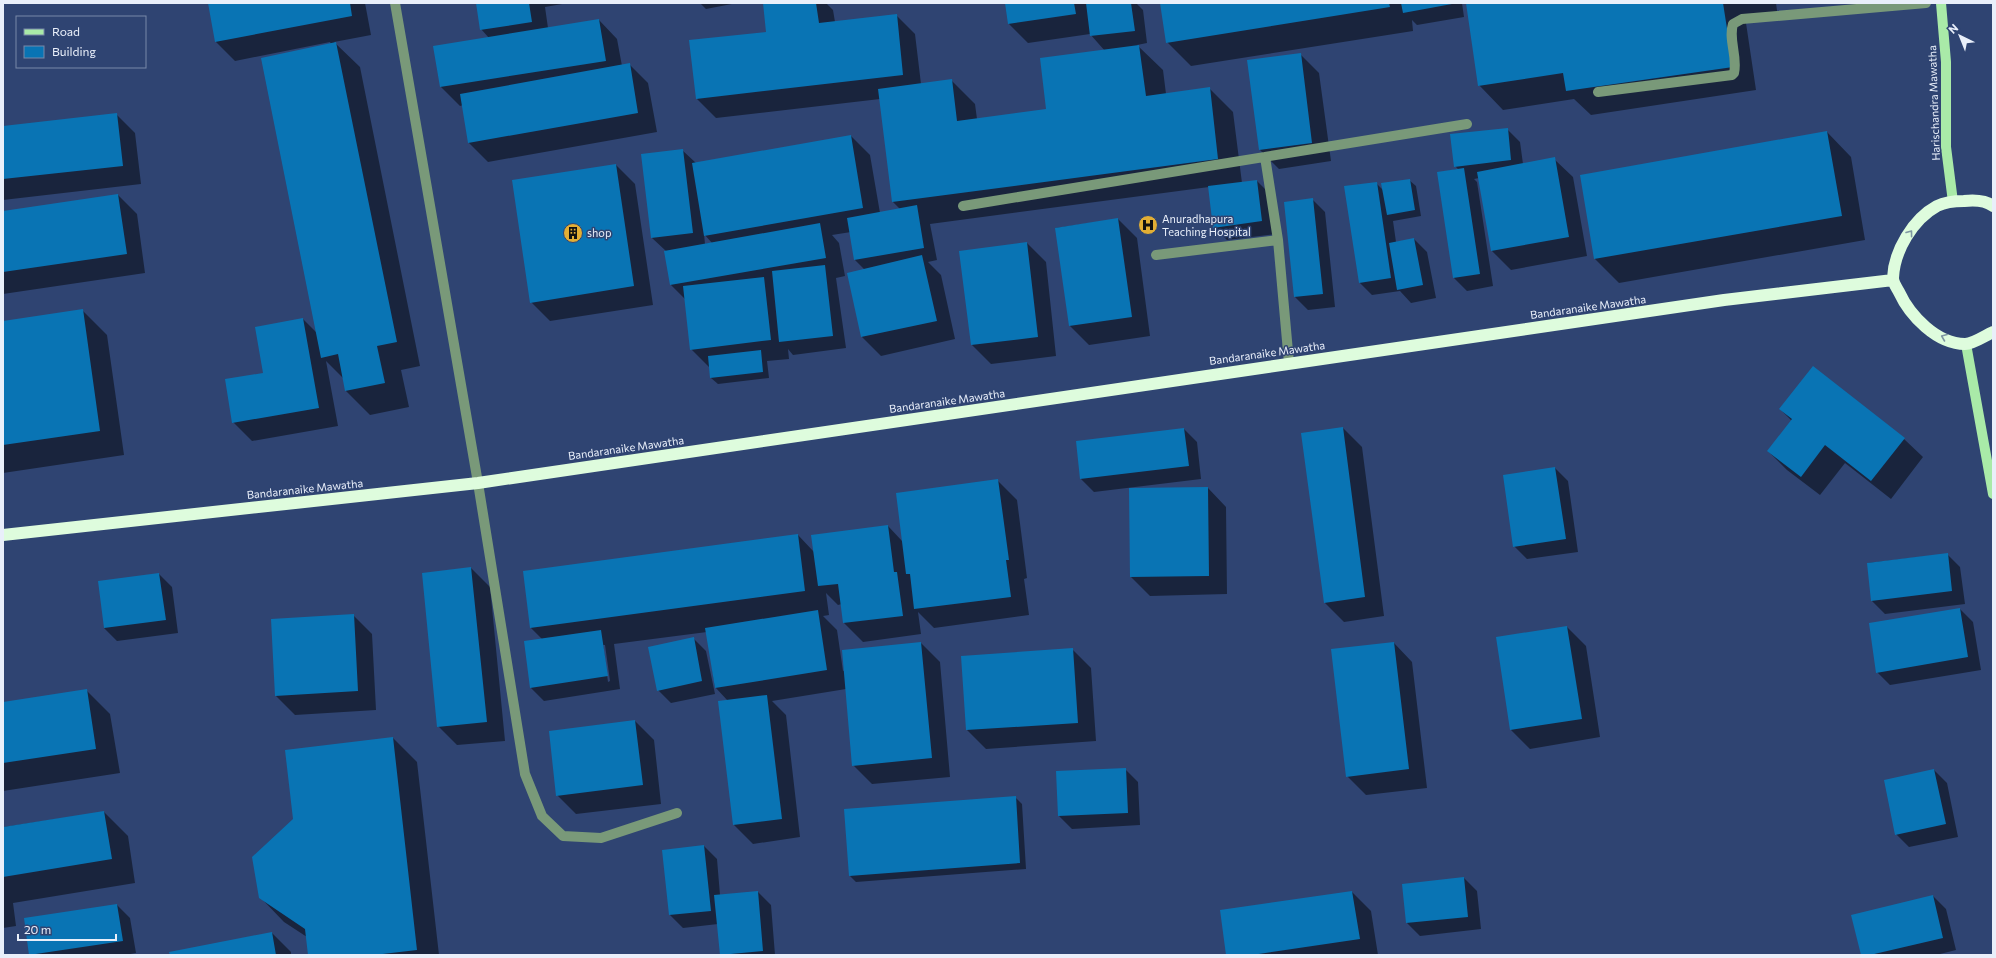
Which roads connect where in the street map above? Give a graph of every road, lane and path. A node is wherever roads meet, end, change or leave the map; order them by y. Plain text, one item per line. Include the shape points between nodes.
1 (395, 3) edge
2 (1926, 3) edge
3 (1941, 3) edge
4 (1598, 92) dead end
5 (1467, 124) dead end
6 (1265, 157) junction
7 (1953, 202) junction
8 (963, 206) dead end
9 (1993, 206) edge
10 (1278, 240) junction
11 (1156, 256) dead end
12 (1893, 280) junction
13 (1993, 332) edge
14 (1966, 344) junction
15 (1290, 363) junction
16 (478, 483) junction
17 (1993, 494) edge
18 (3, 535) edge
19 (677, 813) dead end

1 - 16 street
2 - 4 street via 1742,19 1733,24 1731,31 1736,66 1732,75
3 - 7 main road, Harischandra Mawatha via 1946,62 1946,147
5 - 6 street
6 - 8 street
6 - 10 street
7 - 9 highway via 1970,200
12 -> 7 highway via 1896,258 1905,238 1921,218 1938,206
10 - 11 street
10 - 15 street
14 -> 12 highway via 1942,338 1921,324 1904,304
12 - 15 highway, Bandaranaike Mawatha via 1724,300
13 - 14 highway
14 - 17 main road
15 - 16 highway, Bandaranaike Mawatha
16 - 18 highway, Bandaranaike Mawatha
16 - 19 street via 525,774 542,816 563,836 601,838

